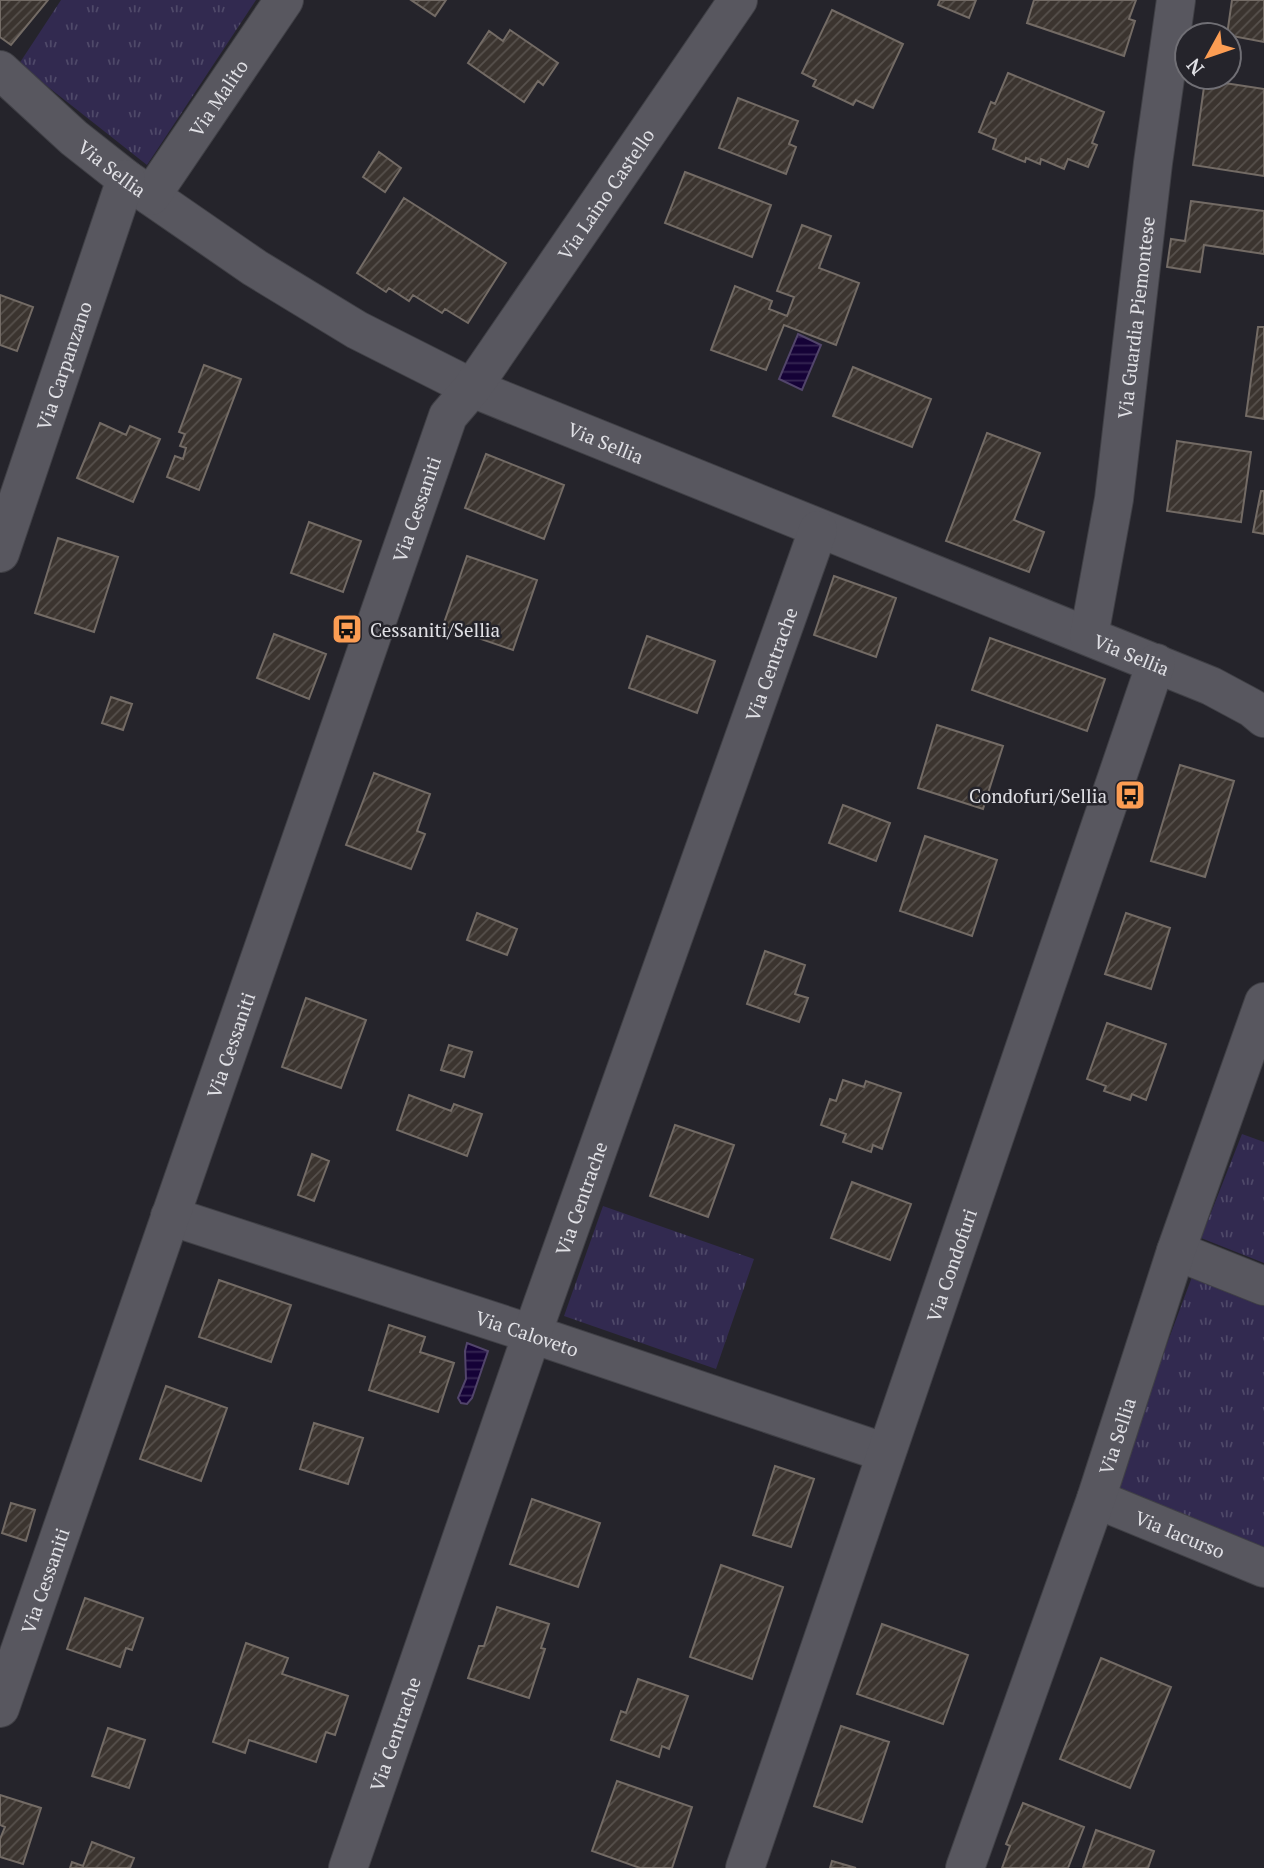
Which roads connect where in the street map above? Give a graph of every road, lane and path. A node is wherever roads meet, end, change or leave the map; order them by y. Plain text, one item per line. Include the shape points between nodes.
1 (284, 0) edge
2 (738, 0) edge
3 (1176, 0) edge
4 (0, 70) edge
5 (139, 187) junction
6 (472, 388) junction
7 (818, 530) junction
8 (0, 553) edge
9 (1089, 636) junction
10 (1156, 663) junction
11 (1264, 718) edge
12 (1264, 1002) edge
13 (170, 1216) junction
14 (1176, 1251) junction
15 (1264, 1286) edge
16 (532, 1334) junction
17 (886, 1453) junction
18 (1096, 1500) junction
19 (1264, 1568) edge
20 (0, 1708) edge
21 (348, 1868) edge
22 (745, 1868) edge
23 (965, 1868) edge

1 - 5 street, Via Malito
2 - 6 street, Via Laino Castello
3 - 9 street, Via Guardia Piemontese via 1114,499
4 - 5 street, Via Sellia via 74,138
5 - 6 street, Via Sellia via 324,311
5 - 8 street, Via Carpanzano
6 - 7 street, Via Sellia
6 - 13 street, Via Cessaniti via 448,416
7 - 9 street, Via Sellia
7 - 16 street, Via Centrache
9 - 10 street, Via Sellia
10 - 11 street, Via Sellia via 1221,692
10 - 17 street, Via Condofuri
12 - 14 street, Via Sellia
13 - 16 street, Via Caloveto
13 - 20 street, Via Cessaniti
14 - 15 street
14 - 18 street, Via Sellia
16 - 17 street, Via Caloveto
16 - 21 street, Via Centrache
17 - 22 street, Via Condofuri
18 - 19 street, Via Iacurso
18 - 23 street, Via Sellia

